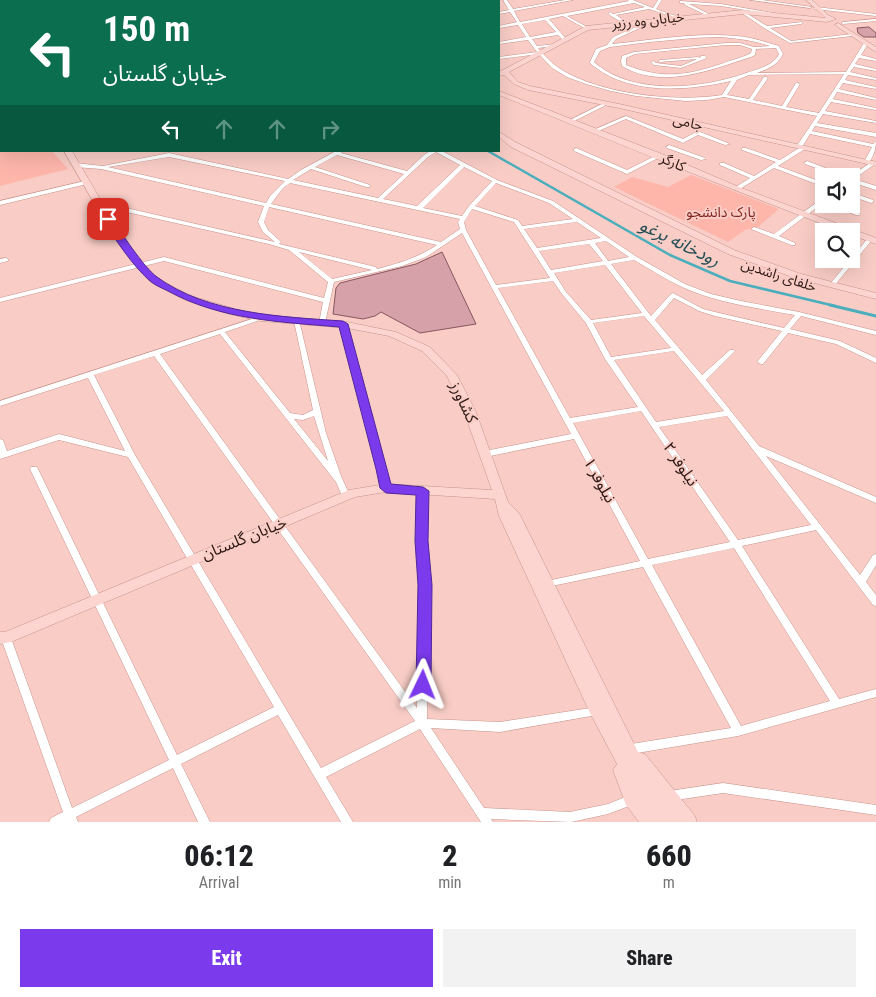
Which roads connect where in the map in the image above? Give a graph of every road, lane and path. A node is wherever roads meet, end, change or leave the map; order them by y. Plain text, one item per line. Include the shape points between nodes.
1 (505, 0) edge
2 (570, 0) edge
3 (660, 0) edge
4 (752, 0) edge
5 (803, 0) edge
6 (631, 1) edge
7 (679, 1) edge
8 (721, 5) junction
9 (812, 5) edge
10 (500, 8) edge
11 (647, 8) junction
12 (692, 8) junction
13 (600, 9) junction
14 (654, 9) junction
15 (512, 11) junction
16 (743, 12) junction
17 (500, 13) edge
18 (771, 13) junction
19 (706, 14) junction
20 (612, 15) junction
21 (876, 15) edge
22 (565, 16) junction
23 (675, 17) junction
24 (547, 19) junction
25 (654, 20) junction
26 (802, 20) junction
27 (876, 20) edge
28 (833, 21) junction
29 (520, 23) junction
30 (625, 23) junction
31 (500, 27) edge
32 (765, 27) junction
33 (586, 28) junction
34 (560, 33) junction
35 (852, 35) junction
36 (529, 38) junction
37 (565, 40) junction
38 (500, 43) edge
39 (866, 44) junction
40 (554, 45) junction
41 (608, 46) junction
42 (777, 46) junction
43 (535, 47) junction
44 (754, 48) junction
45 (876, 50) edge
46 (539, 53) junction
47 (858, 56) junction
48 (500, 58) edge
49 (876, 60) edge
50 (853, 64) junction
51 (876, 66) edge
52 (681, 67) junction
53 (876, 70) edge
54 (502, 73) edge
55 (700, 73) junction
56 (847, 73) junction
57 (748, 74) junction
58 (766, 78) dead end
59 (735, 79) junction
60 (876, 79) edge
61 (842, 81) junction
62 (798, 84) dead end
63 (876, 88) edge
64 (836, 90) junction
65 (501, 95) edge
66 (724, 96) junction
67 (876, 99) edge
68 (830, 100) junction
69 (750, 101) junction
70 (608, 104) junction
71 (783, 108) junction
72 (876, 109) edge
73 (821, 113) junction
74 (570, 121) junction
75 (876, 122) edge
76 (814, 124) junction
77 (594, 131) junction
78 (809, 132) junction
79 (500, 135) edge
80 (876, 135) edge
81 (682, 140) junction
82 (500, 144) edge
83 (727, 144) dead end
84 (875, 144) edge
85 (669, 147) junction
86 (801, 147) junction
87 (744, 149) dead end
88 (576, 150) dead end
89 (339, 152) edge
90 (433, 152) edge
91 (440, 152) edge
92 (657, 156) junction
93 (72, 157) edge
94 (703, 159) dead end
95 (780, 162) junction
96 (722, 164) dead end
97 (807, 164) dead end
98 (463, 165) junction
99 (773, 166) junction
100 (871, 166) edge
101 (101, 167) junction
102 (311, 167) junction
103 (819, 168) edge
104 (408, 172) junction
105 (860, 173) edge
106 (755, 178) junction
107 (495, 181) junction
108 (285, 182) junction
109 (815, 182) edge
110 (860, 182) edge
111 (85, 183) junction
112 (368, 186) dead end
113 (876, 188) edge
114 (736, 189) junction
115 (860, 197) edge
116 (379, 200) junction
117 (871, 201) dead end
118 (0, 203) edge
119 (100, 204) junction
120 (267, 204) junction
121 (815, 206) edge
122 (471, 207) junction
123 (420, 208) junction
124 (802, 215) junction
125 (578, 220) junction
126 (462, 223) junction
127 (825, 223) edge
128 (520, 228) junction
129 (754, 229) dead end
130 (860, 235) edge
131 (774, 237) junction
132 (608, 239) junction
133 (873, 240) edge
134 (591, 242) junction
135 (442, 244) junction
136 (793, 244) dead end
137 (291, 249) junction
138 (535, 250) junction
139 (635, 258) junction
140 (608, 263) junction
141 (140, 265) junction
142 (379, 269) junction
143 (552, 275) junction
144 (331, 281) junction
145 (832, 285) junction
146 (494, 287) junction
147 (876, 296) edge
148 (0, 300) edge
149 (327, 301) junction
150 (876, 303) edge
151 (798, 314) junction
152 (649, 316) junction
153 (261, 318) junction
154 (297, 321) junction
155 (589, 322) junction
156 (322, 323) junction
157 (343, 324) junction
158 (221, 331) junction
159 (784, 331) junction
160 (876, 333) edge
161 (676, 349) junction
162 (732, 351) dead end
163 (156, 353) junction
164 (610, 359) junction
165 (876, 361) edge
166 (761, 362) dead end
167 (90, 375) junction
168 (702, 379) junction
169 (0, 404) edge
170 (643, 408) junction
171 (318, 410) junction
172 (729, 413) junction
173 (286, 415) junction
174 (568, 421) junction
175 (655, 425) junction
176 (576, 436) junction
177 (0, 442) edge
178 (755, 447) junction
179 (131, 454) junction
180 (485, 454) junction
181 (2, 455) edge
182 (34, 469) dead end
183 (338, 480) junction
184 (386, 488) junction
185 (423, 491) junction
186 (346, 496) junction
187 (501, 500) junction
188 (876, 500) edge
189 (280, 524) junction
190 (817, 527) junction
191 (736, 544) junction
192 (876, 557) edge
193 (192, 560) junction
194 (646, 562) junction
195 (861, 582) junction
196 (548, 584) junction
197 (97, 599) junction
198 (876, 602) edge
199 (3, 638) edge
200 (876, 693) edge
201 (837, 704) junction
202 (280, 709) junction
203 (596, 711) junction
204 (422, 723) junction
205 (738, 730) junction
206 (614, 733) junction
207 (631, 749) junction
208 (175, 762) junction
209 (319, 775) junction
210 (640, 795) junction
211 (667, 796) junction
212 (876, 810) edge
213 (71, 818) edge
214 (484, 818) edge
215 (55, 822) edge
216 (204, 822) edge
217 (347, 822) edge
218 (649, 822) edge
219 (663, 822) edge
220 (674, 822) edge
221 (689, 822) edge

1 - 15 street
2 - 15 street
3 - 14 street
4 - 9 street
5 - 9 main road
6 - 11 street
6 - 13 street
7 - 8 street
7 - 12 street
8 - 12 street
8 - 18 street
9 - 21 street
9 - 28 main road
10 - 15 street
11 - 14 street
11 - 20 street
12 - 19 street
13 - 20 street
13 - 22 street
14 - 23 street
15 - 17 street
15 - 29 street
16 - 18 main road, خیابان وه رزیر
16 - 19 main road, خیابان وه رزیر
16 - 32 street
18 - 26 main road, خیابان وه رزیر
19 - 23 main road, خیابان وه رزیر
20 - 30 street
22 - 24 street
22 - 33 street
23 - 25 main road, خیابان وه رزیر
24 - 29 street
24 - 34 street
25 - 30 main road, خیابان وه رزیر
25 - 41 street via 614,38
26 - 28 main road, خیابان وه رزیر
26 - 32 street
27 - 28 street
28 - 35 main road
29 - 31 street
29 - 36 street
30 - 33 main road, خیابان وه رزیر
32 - 35 street via 790,42
33 - 37 main road, خیابان وه رزیر
34 - 36 street
34 - 37 street
35 - 39 main road
36 - 38 street
36 - 43 street
37 - 40 main road, خیابان وه رزیر
39 - 45 main road
39 - 47 street
40 - 43 street
40 - 46 main road, خیابان وه رزیر
41 - 42 street via 731,35
41 - 59 street via 598,50 592,62 598,70 616,78 682,88
42 - 44 street
42 - 57 street via 782,54 780,58
43 - 46 street
44 - 55 street via 749,56
44 - 55 street via 732,44 634,53 624,57 624,66 645,74 671,77
46 - 48 street
46 - 54 main road, خیابان وه رزیر
46 - 66 street via 572,79 595,86 682,100 711,100
47 - 49 street
47 - 50 street
50 - 51 street
50 - 53 street
50 - 56 street
52 - 52 street via 654,64 653,62 705,58
52 - 55 street
54 - 70 main road, جامی via 528,88
56 - 57 street
56 - 60 street
56 - 61 street
57 - 59 street
58 - 69 street
59 - 66 street
61 - 63 street
61 - 64 street
62 - 71 street
64 - 67 street
64 - 68 street
65 - 74 main road, کارگر
66 - 69 street
68 - 72 street
68 - 73 street
69 - 71 street
70 - 74 street
70 - 86 main road, جامی
71 - 73 street
73 - 75 street
73 - 76 street
74 - 77 main road, کارگر
76 - 78 street
76 - 80 street
77 - 81 street via 626,117
77 - 92 main road, کارگر
78 - 84 street
78 - 86 street
79 - 145 main road via 514,145 731,252
81 - 83 street via 698,133
81 - 85 street
82 - 150 main road, خلفای راشدین via 753,269
84 - 100 street
85 - 92 street
85 - 94 street
86 - 95 street
86 - 100 main road, جامی
87 - 95 street
88 - 92 street via 627,172
89 - 102 street
89 - 104 street
90 - 104 street
91 - 98 street
92 - 114 main road, کارگر
93 - 101 street
93 - 111 main road, کشاورز
95 - 99 street
96 - 106 street
97 - 103 street
98 - 107 street
98 - 123 street
99 - 106 street
99 - 109 street
100 - 105 street
101 - 108 street via 169,155
101 - 120 street
102 - 108 street
102 - 112 street
104 - 116 street
106 - 114 street
107 - 122 street
107 - 125 street via 551,202
108 - 116 street
108 - 120 street
108 - 126 street
110 - 113 street
111 - 118 street
111 - 119 main road, کشاورز
114 - 124 main road, کارگر
115 - 117 street
116 - 123 street
119 - 137 street
119 - 141 main road, کشاورز via 116,234
120 - 135 street
120 - 137 street via 261,222 265,231
121 - 124 street
122 - 126 street
122 - 128 street via 516,222
123 - 126 street
124 - 127 main road, کارگر
124 - 131 street
125 - 128 street
125 - 132 street
126 - 135 street
126 - 146 street, نیلوفر ۱
128 - 138 street, نیلوفر ۲
129 - 131 street
130 - 133 main road, کارگر
131 - 136 street
132 - 134 street
132 - 139 street
133 - 145 street
134 - 138 street
134 - 140 street
135 - 142 street via 424,256
137 - 142 street
137 - 144 street
138 - 143 street, نیلوفر ۲
139 - 140 street
139 - 151 street via 683,285 709,295
140 - 143 street
140 - 152 street
141 - 148 street
141 - 149 street via 164,259
141 - 153 main road, کشاورز via 152,279 188,298
142 - 144 street
143 - 146 street
143 - 155 street, نیلوفر ۲
144 - 149 street
145 - 147 main road
146 - 174 street, نیلوفر ۱
149 - 156 street
151 - 159 street
151 - 160 street
152 - 155 street
152 - 159 street via 673,295 717,316
152 - 161 street
153 - 154 main road, کشاورز
153 - 158 street
154 - 156 main road, کشاورز
154 - 171 street
155 - 164 street, نیلوفر ۲
156 - 157 main road, کشاورز
157 - 180 main road, کشاورز via 392,334 426,349 452,375
157 - 184 street
158 - 163 street
158 - 173 street
159 - 165 street via 838,342
159 - 166 street
161 - 164 street
161 - 168 street
162 - 168 street
163 - 167 street
163 - 189 street
164 - 170 street, نیلوفر ۲
167 - 169 street
167 - 179 street
168 - 172 street
170 - 174 street
170 - 175 street, نیلوفر ۲
171 - 173 street via 304,418
171 - 183 street
172 - 175 street
172 - 178 street
173 - 183 street
174 - 176 street, نیلوفر ۱
175 - 191 street, نیلوفر ۲
176 - 180 street
176 - 194 street, نیلوفر ۱
177 - 181 street
178 - 188 street
178 - 190 street
179 - 181 street via 59,437
179 - 193 street
180 - 187 main road, کشاورز
182 - 197 street
183 - 186 street
184 - 185 main road, خیابان گلستان
184 - 186 main road, خیابان گلستان
185 - 187 main road, خیابان گلستان
185 - 204 street
186 - 189 main road, خیابان گلستان
187 - 196 main road via 513,513
187 - 203 main road, کشاورز via 505,516
189 - 193 main road, خیابان گلستان
189 - 204 street
190 - 191 street
190 - 195 street
191 - 194 street
191 - 201 street, نیلوفر ۲
192 - 195 street
193 - 197 main road, خیابان گلستان
193 - 202 street
194 - 196 street
194 - 205 street, نیلوفر ۱
195 - 198 street
196 - 206 main road
197 - 199 main road, خیابان گلستان
197 - 208 street
199 - 213 street
200 - 201 street
201 - 205 street
202 - 208 street
202 - 209 street
203 - 204 street via 500,726
203 - 206 main road, کشاورز
204 - 209 street
204 - 214 street
205 - 207 street
206 - 207 main road
206 - 210 main road
207 - 211 main road
208 - 213 street
208 - 216 street
209 - 217 street
210 - 214 street via 608,809 570,817
210 - 218 main road
210 - 219 main road
210 - 220 main road
211 - 212 street via 723,788
211 - 221 main road
213 - 215 street

